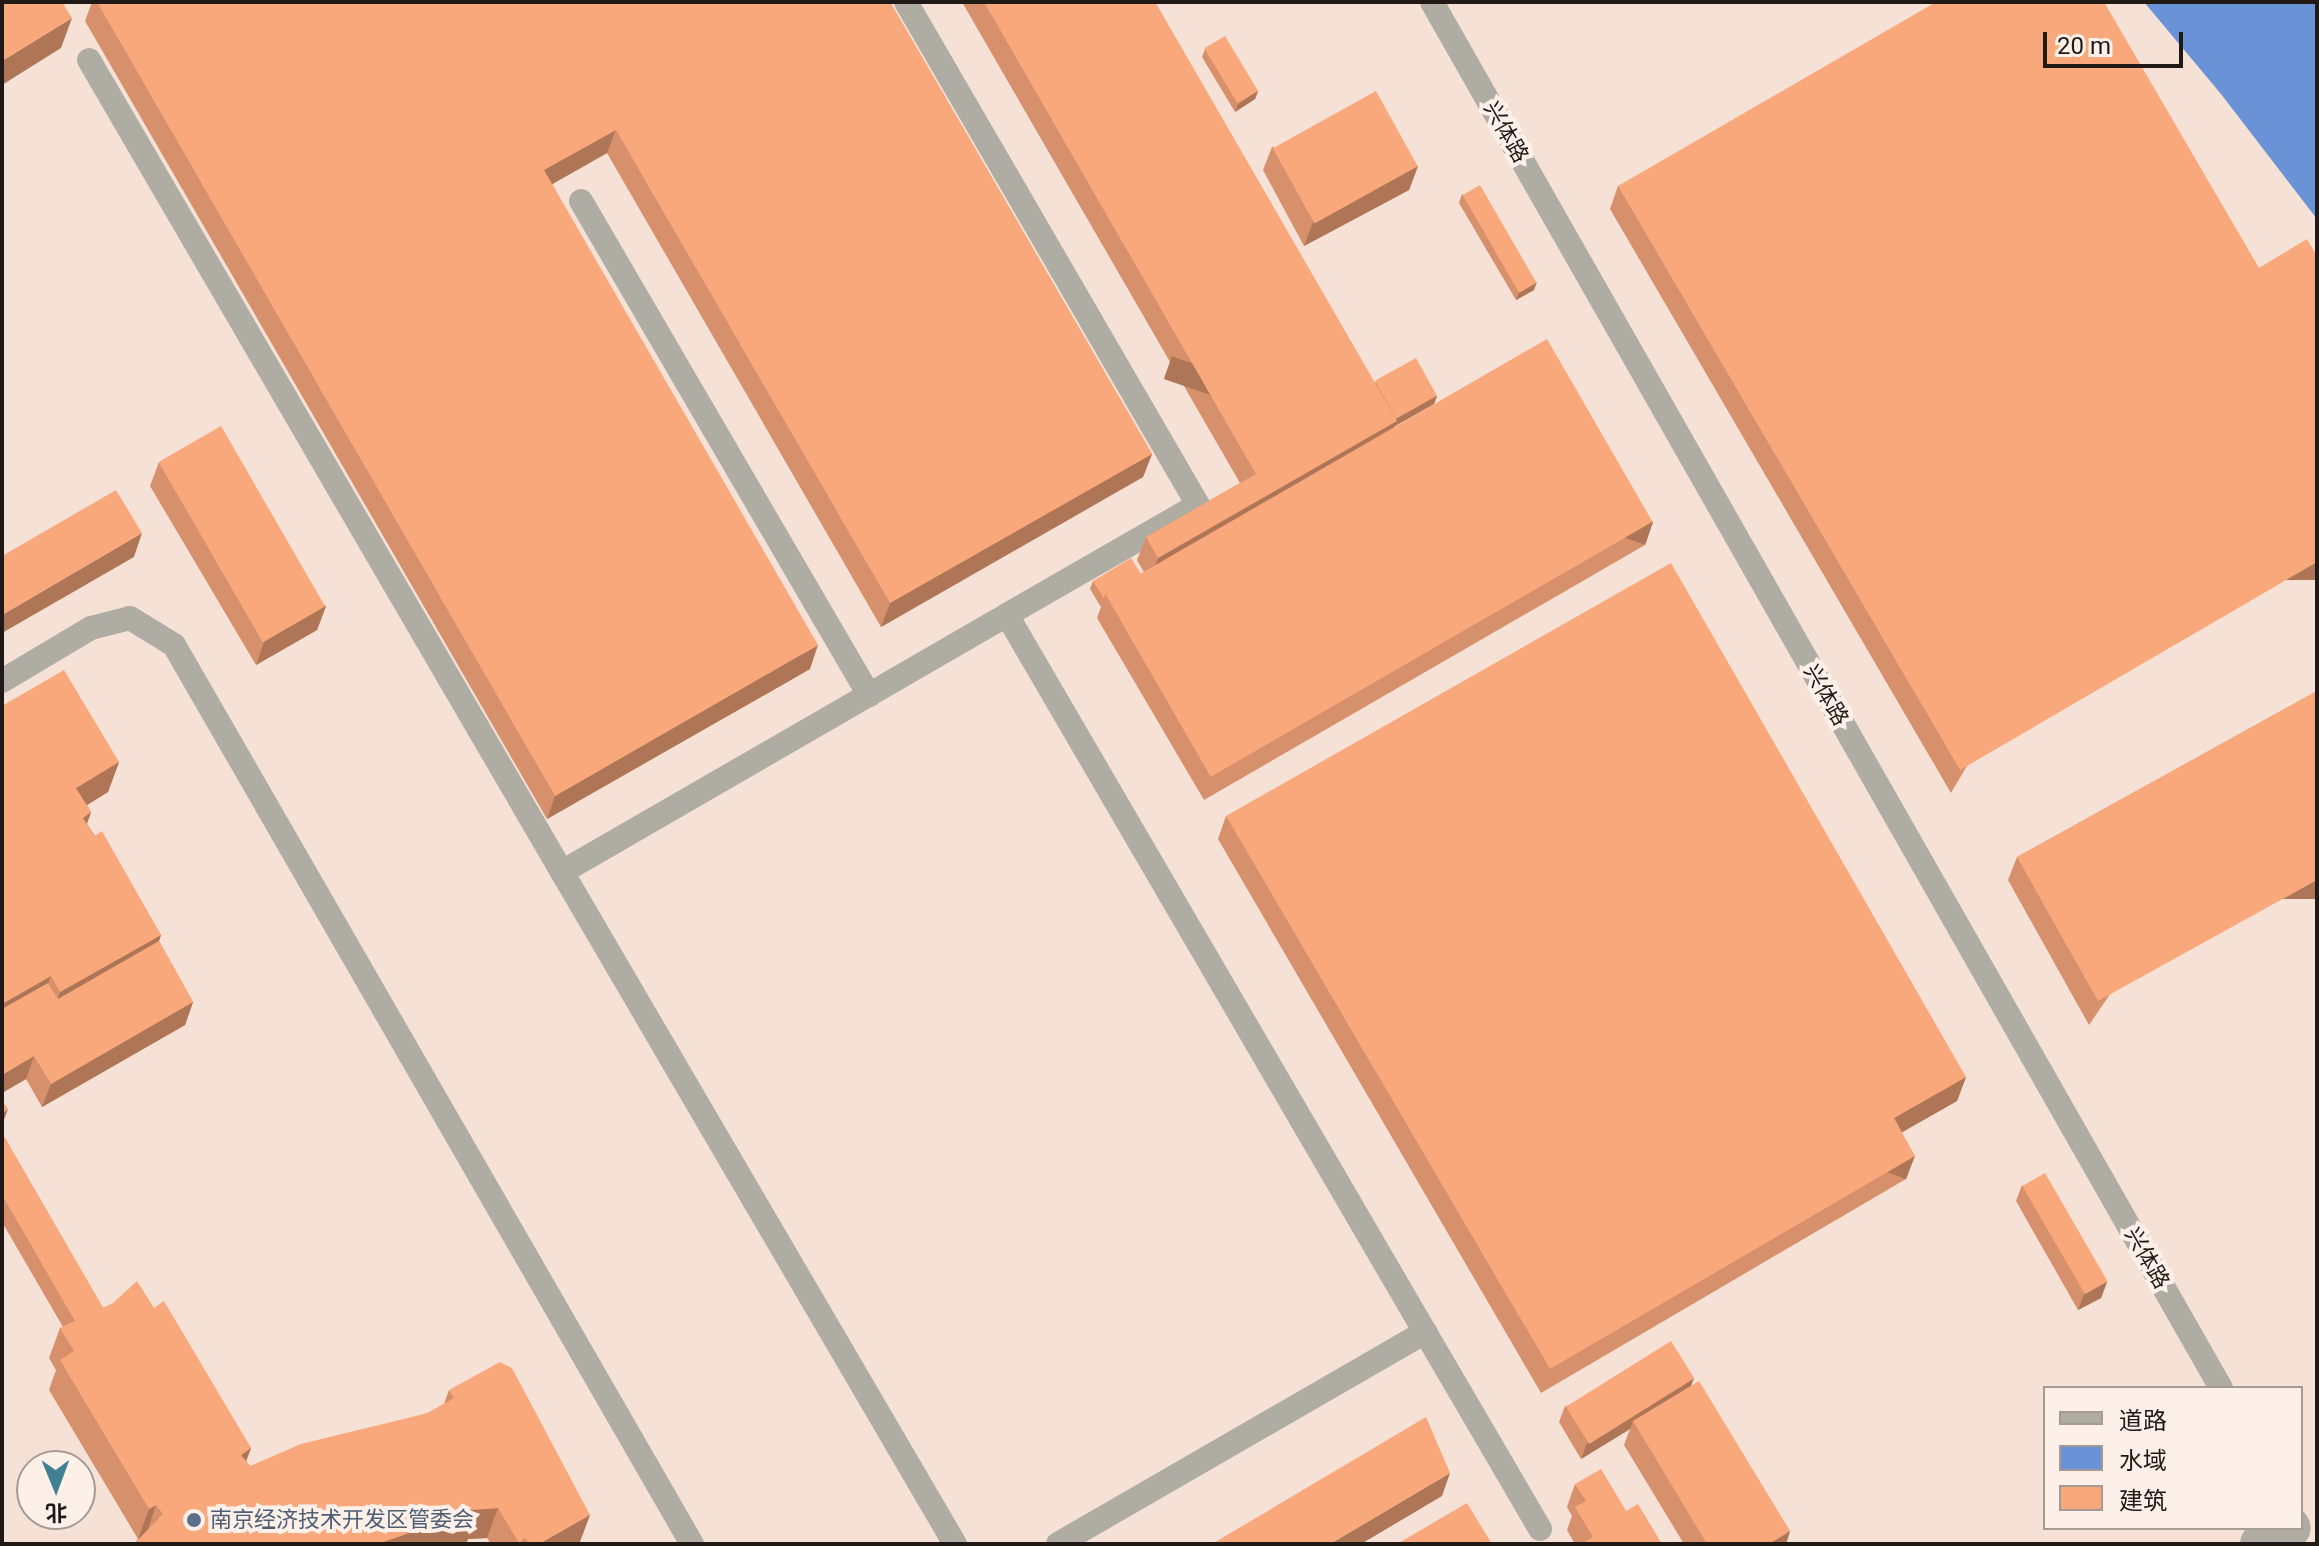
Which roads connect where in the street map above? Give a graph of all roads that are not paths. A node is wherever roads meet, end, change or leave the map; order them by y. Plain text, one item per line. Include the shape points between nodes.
1 (906, 2) edge
2 (1432, 2) edge
3 (89, 60) dead end
4 (581, 201) dead end
5 (1007, 615) junction
6 (2, 681) edge
7 (869, 695) junction
8 (562, 872) junction
9 (1425, 1332) junction
10 (2220, 1386) edge
11 (1540, 1529) dead end
12 (2286, 1530) edge
13 (692, 1544) edge
14 (955, 1544) edge
15 (1058, 1544) edge
16 (2262, 1544) edge

1 - 5 lane via 1198,505
2 - 10 lane, 兴体路
3 - 8 lane
4 - 7 lane
5 - 7 lane
5 - 9 lane
6 - 13 lane via 91,628 130,618 174,645
7 - 8 lane
8 - 14 lane
9 - 11 lane
9 - 15 lane
12 - 16 street

